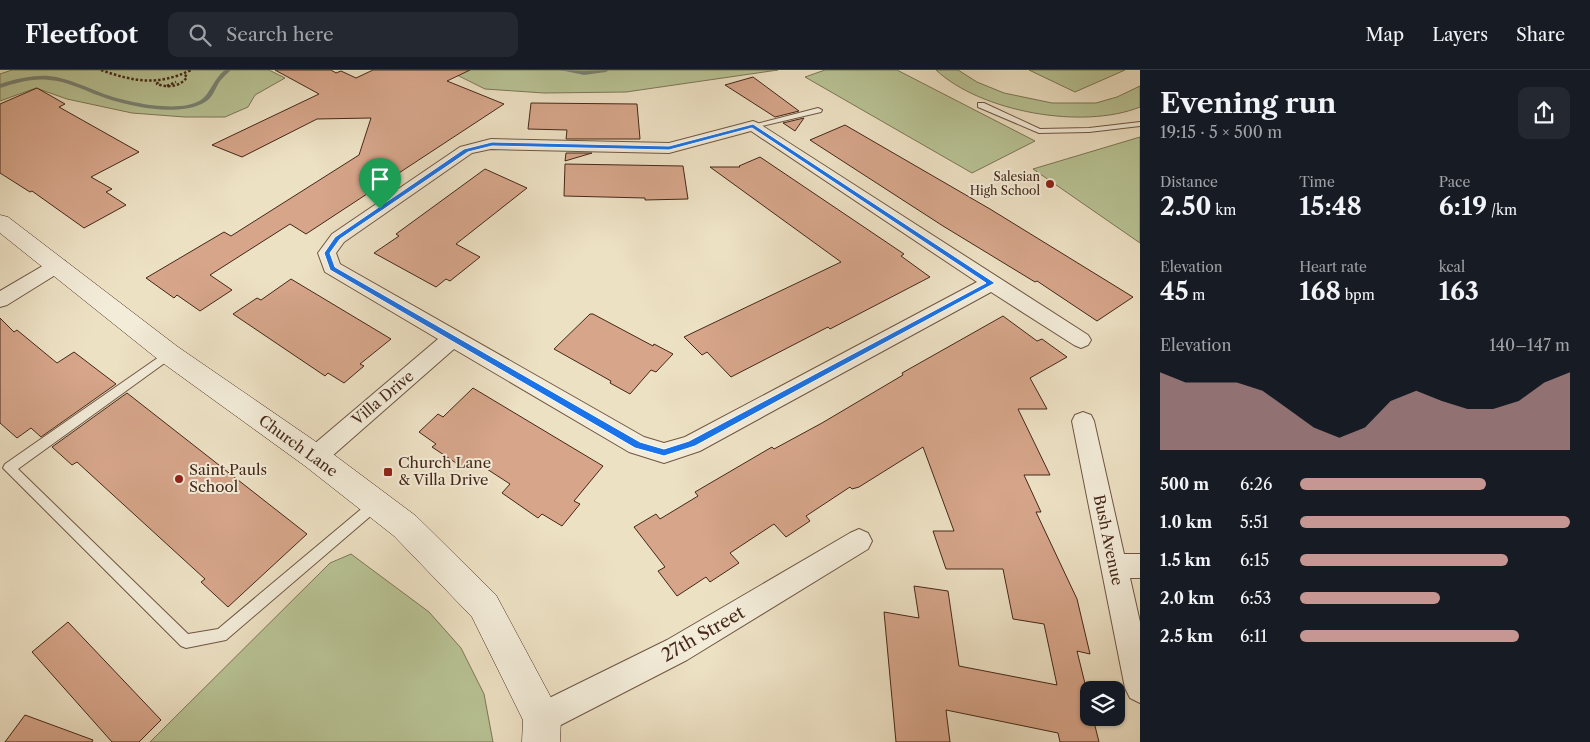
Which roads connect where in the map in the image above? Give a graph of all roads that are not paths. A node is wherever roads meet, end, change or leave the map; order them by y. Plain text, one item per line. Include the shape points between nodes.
1 (981, 105) dead end
2 (818, 110) dead end
3 (1140, 124) edge
4 (753, 126) junction
5 (0, 222) edge
6 (58, 265) junction
7 (992, 283) junction
8 (0, 300) edge
9 (452, 339) junction
10 (1081, 340) dead end
11 (169, 354) junction
12 (1083, 421) dead end
13 (314, 456) junction
14 (376, 504) junction
15 (859, 541) dead end
16 (1114, 566) junction
17 (1140, 566) edge
18 (1140, 688) edge
19 (541, 730) edge

1 - 3 lane via 1039,131
2 - 4 lane
4 - 7 street
4 - 9 street via 669,148 492,144 466,150 338,238 327,253 332,268
5 - 6 street, Church Lane
6 - 8 street
6 - 11 street, Church Lane
7 - 9 street via 692,444 664,453 638,445
7 - 10 street
9 - 13 street, Villa Drive
11 - 13 street, Church Lane
11 - 14 lane via 9,468 186,640 221,635
12 - 16 street, Bush Avenue
13 - 14 street, Church Lane
14 - 19 street, Church Lane via 405,526 484,606
15 - 19 street, 27th Street
16 - 17 street
16 - 18 street, Bush Avenue

